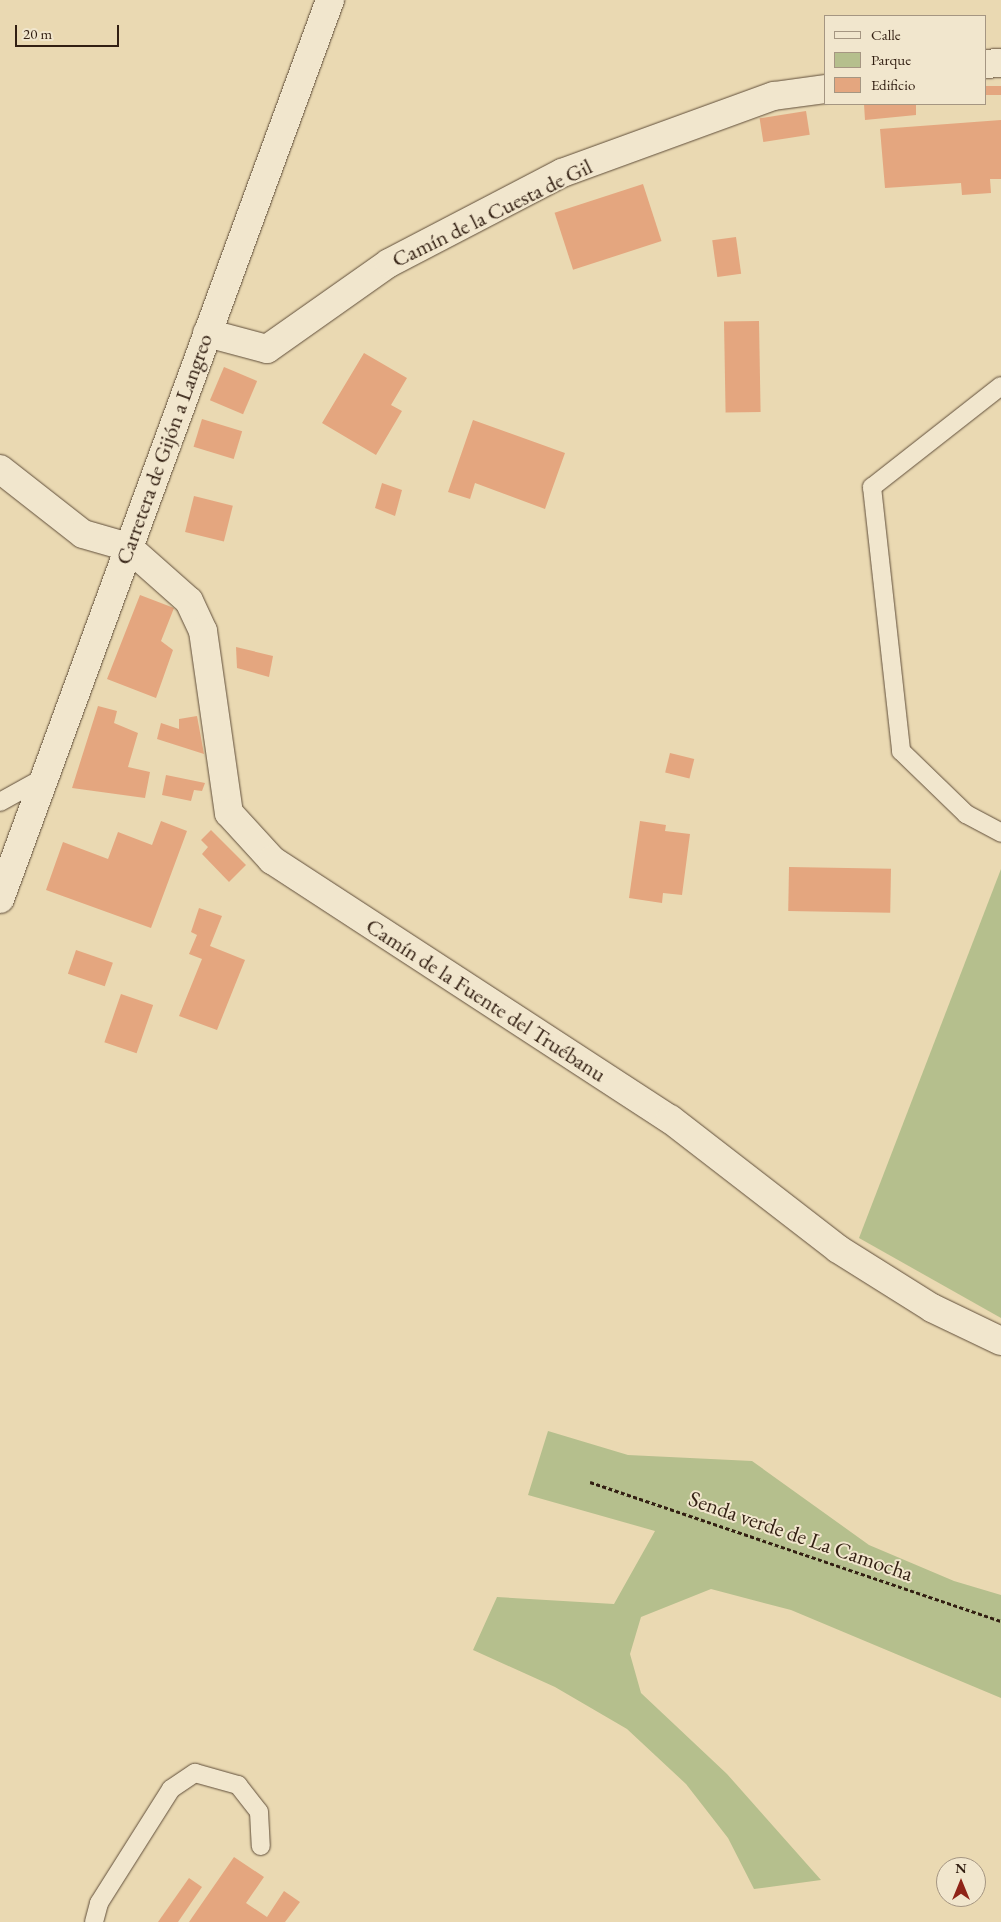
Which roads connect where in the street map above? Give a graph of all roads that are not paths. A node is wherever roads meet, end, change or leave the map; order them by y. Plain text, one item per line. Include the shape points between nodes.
1 (330, 0) edge
2 (1001, 63) edge
3 (986, 64) edge
4 (824, 89) edge
5 (207, 333) junction
6 (1001, 386) edge
7 (0, 469) edge
8 (128, 547) junction
9 (44, 777) junction
10 (0, 802) edge
11 (1001, 833) edge
12 (0, 899) edge
13 (1001, 1341) edge
14 (262, 1846) dead end
15 (94, 1922) edge

1 - 5 street, Carretera de Gijón a Langreo
2 - 3 street
4 - 5 street, Camín de la Cuesta de Gil via 774,96 562,173 389,263 267,349
5 - 8 street, Carretera de Gijón a Langreo
6 - 11 lane via 872,487 901,751 966,814
7 - 8 street via 83,534
8 - 9 street, Carretera de Gijón a Langreo
8 - 13 street, Camín de la Fuente del Truébanu via 189,601 203,631 229,812 272,860 670,1119 838,1249 932,1308
9 - 10 lane
9 - 12 street, Carretera de Gijón a Langreo
14 - 15 lane via 258,1812 238,1785 195,1773 171,1789 98,1903

